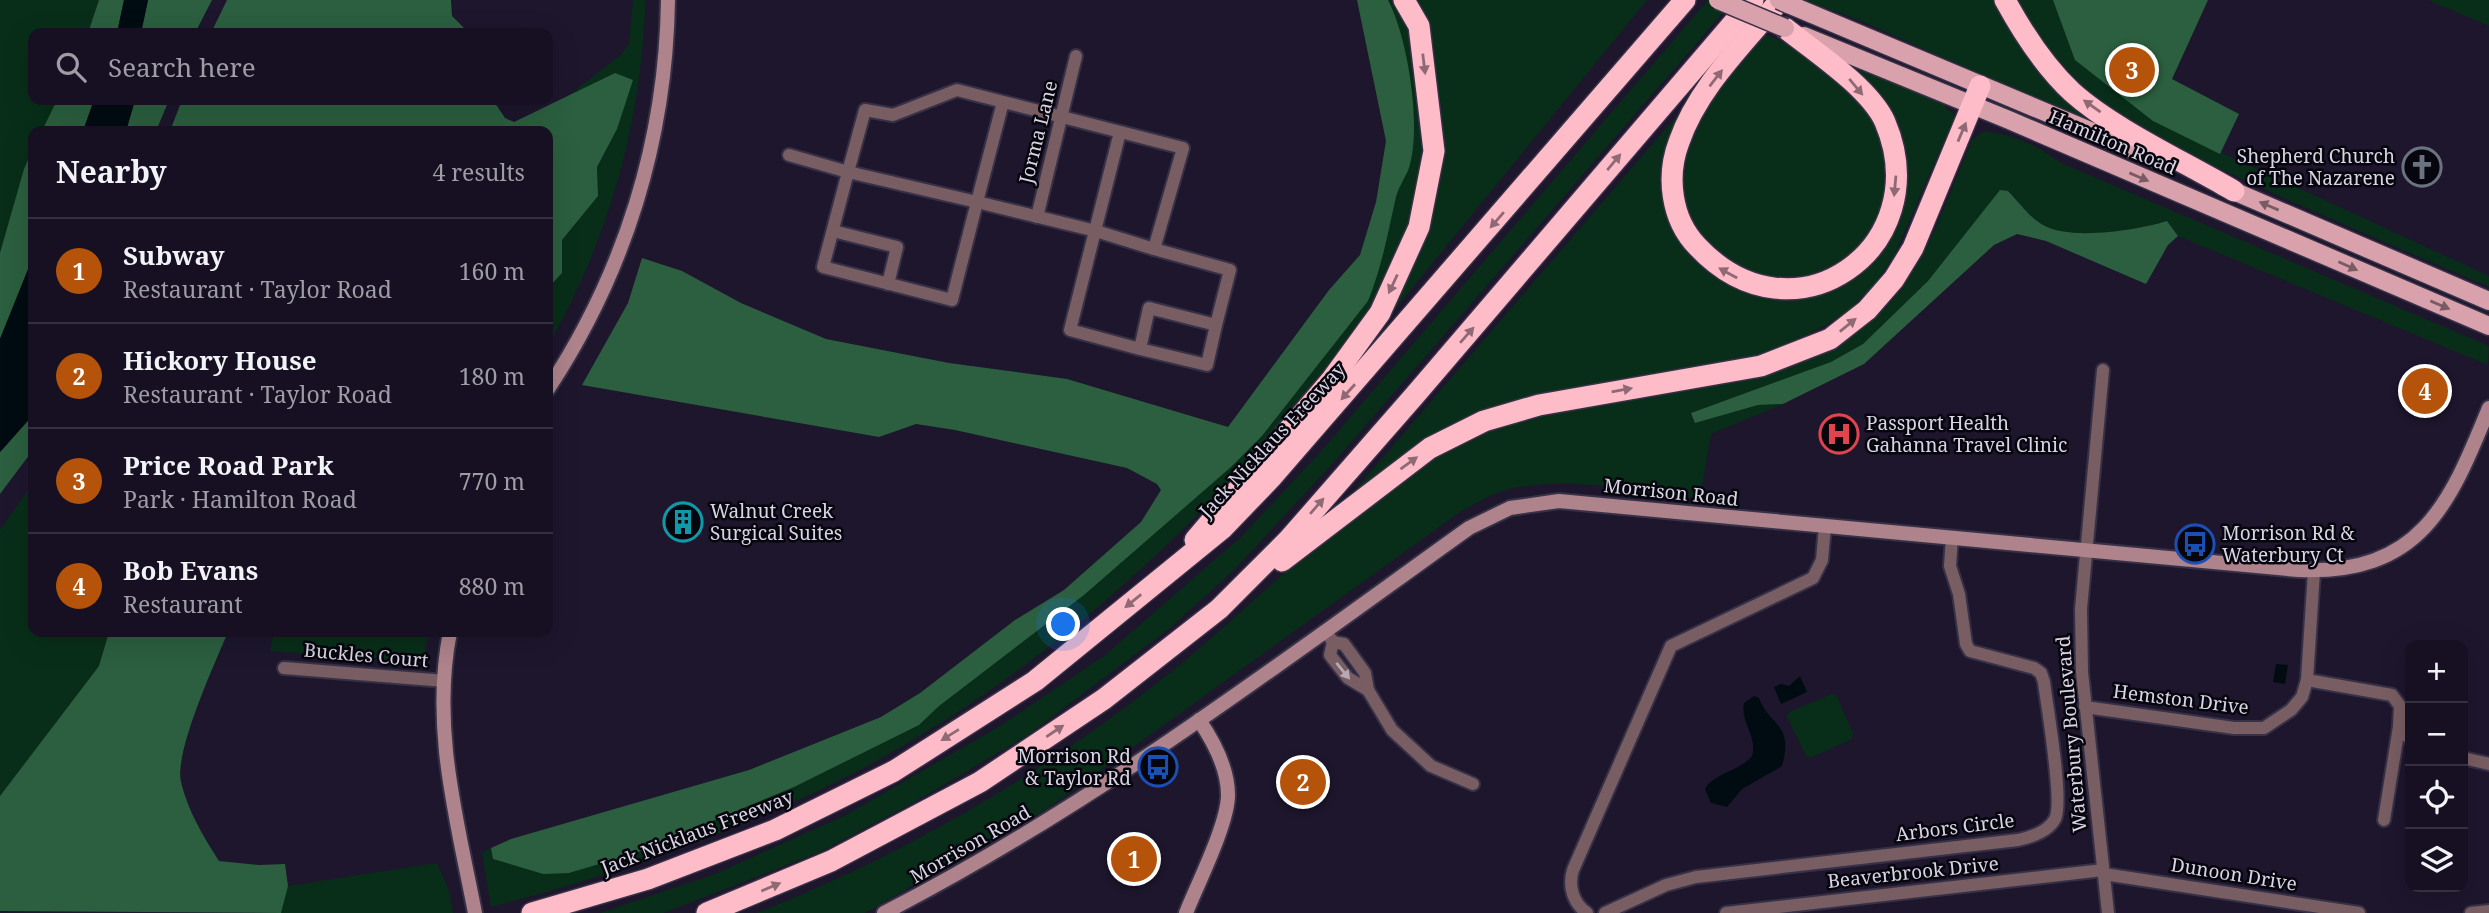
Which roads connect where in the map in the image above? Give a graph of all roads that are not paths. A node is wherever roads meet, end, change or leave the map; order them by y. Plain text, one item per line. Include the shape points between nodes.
1 (668, 0) edge
2 (1404, 0) edge
3 (1672, 0) edge
4 (1685, 0) edge
5 (1718, 0) edge
6 (1753, 0) edge
7 (2006, 0) edge
8 (1782, 1) edge
9 (1785, 28) junction
10 (1076, 56) dead end
11 (1977, 96) junction
12 (1003, 102) junction
13 (1062, 117) junction
14 (1120, 132) junction
15 (789, 155) dead end
16 (848, 172) junction
17 (1528, 183) junction
18 (2234, 191) junction
19 (977, 202) junction
20 (1037, 217) junction
21 (832, 231) junction
22 (1096, 231) junction
23 (1154, 249) junction
24 (888, 284) junction
25 (2489, 300) edge
26 (1216, 325) junction
27 (2489, 326) edge
28 (1139, 349) junction
29 (2103, 370) dead end
30 (553, 380) edge
31 (2489, 408) edge
32 (1825, 526) junction
33 (1952, 537) junction
34 (2087, 551) junction
35 (1171, 571) junction
36 (2314, 571) junction
37 (1219, 608) junction
38 (1329, 636) junction
39 (449, 637) edge
40 (284, 668) dead end
41 (2307, 680) junction
42 (445, 681) junction
43 (2085, 707) junction
44 (1199, 720) junction
45 (2399, 727) junction
46 (2405, 734) edge
47 (2468, 759) edge
48 (2489, 764) edge
49 (1473, 784) dead end
50 (2384, 820) dead end
51 (2104, 872) junction
52 (1843, 906) edge
53 (2489, 911) edge
54 (475, 913) edge
55 (532, 913) edge
56 (707, 913) edge
57 (884, 913) edge
58 (1186, 913) edge
59 (1587, 913) edge
60 (1605, 913) edge
61 (1726, 913) edge
62 (2108, 913) edge
63 (2359, 913) edge
64 (2471, 913) edge

1 - 30 main road via 654,140 632,218 609,281
2 -> 35 highway via 1419,26 1434,151 1419,227 1380,313 1332,379
3 - 17 highway
4 - 17 highway, Jack Nicklaus Freeway
5 - 9 main road, Hamilton Road, bridge
37 -> 6 highway via 1289,539
18 -> 7 highway via 2073,93 2040,57
9 -> 8 highway via 1850,79 1867,99 1884,120 1897,164 1894,209 1873,248 1826,283 1786,290 1748,284 1715,266 1688,237 1672,193 1671,170 1692,110
8 - 11 main road, Hamilton Road
9 - 11 main road, Hamilton Road
10 - 13 street, Jorma Lane
11 - 18 main road, Hamilton Road
11 -> 27 main road, Hamilton Road
37 -> 11 highway via 1430,448 1484,421 1539,405 1761,366 1830,339 1867,310 1913,248
12 - 13 street
12 - 16 street via 957,90 893,115 865,110
12 - 19 street
13 - 14 street
13 - 20 street, Jorma Lane
14 - 22 street
14 - 23 street via 1182,148
15 - 16 street
16 - 19 street
16 - 21 street
17 -> 35 highway, Jack Nicklaus Freeway via 1272,477 1223,528
25 -> 18 main road, Hamilton Road
19 - 20 street
19 - 24 street via 952,300
20 - 22 street
21 - 24 street via 823,267
21 - 24 street via 897,247
22 - 23 street
22 - 28 street via 1070,330
23 - 26 street via 1230,270
26 - 28 street via 1149,308
26 - 28 street via 1208,365
29 - 34 street, Waterbury Boulevard
31 - 36 main road, Morrison Road via 2453,491 2428,525 2377,560 2358,567
32 - 33 main road, Morrison Road
32 - 38 main road, Morrison Road via 1559,501 1510,508 1469,527
32 - 59 street via 1822,560 1813,578 1671,646 1573,870 1571,890
33 - 34 main road, Morrison Road
33 - 60 street, Arbors Circle via 1950,566 1966,644 1977,656 2041,673 2059,799 2053,823 2018,840 1696,877 1666,885
34 - 36 main road, Morrison Road
34 - 43 street, Waterbury Boulevard via 2081,609
35 -> 55 highway, Jack Nicklaus Freeway via 1035,681 894,771 775,830 648,879
36 - 41 street, Hemston Drive
56 -> 37 highway via 831,861 980,782 1104,699
38 - 44 main road, Morrison Road
38 - 49 street via 1344,644 1365,673 1368,690 1392,730 1431,766
39 - 42 main road
40 - 42 street, Buckles Court
41 - 43 street, Hemston Drive via 2302,697 2291,710 2263,728
41 - 45 street via 2392,695 2400,706
42 - 54 main road via 442,716 449,790
43 - 51 street, Waterbury Boulevard
44 - 57 main road, Morrison Road via 1015,842
44 - 58 main road via 1218,747 1228,796 1212,851
45 - 46 street
45 - 50 street
47 - 48 street
51 - 52 street, Beaverbrook Drive
51 - 62 street, Waterbury Boulevard
51 - 63 street, Dunoon Drive
52 - 61 street, Beaverbrook Drive
53 - 64 street

